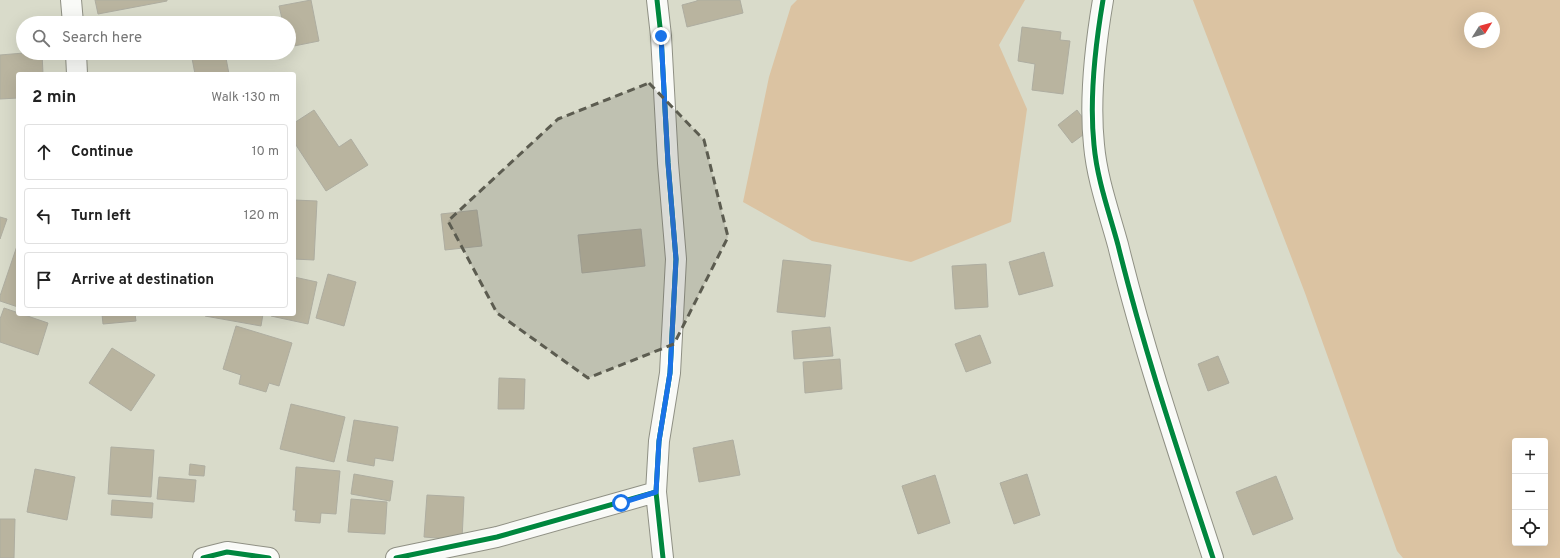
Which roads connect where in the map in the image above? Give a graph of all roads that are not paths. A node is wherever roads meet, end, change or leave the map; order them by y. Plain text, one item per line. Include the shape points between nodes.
1 (71, 0) edge
2 (657, 0) edge
3 (1103, 0) edge
4 (72, 16) edge
5 (77, 60) edge
6 (78, 72) edge
7 (656, 492) junction
8 (203, 558) edge
9 (269, 558) edge
10 (396, 558) edge
11 (664, 558) edge
12 (1213, 558) edge

1 - 4 street
2 - 7 street via 676,259 670,373 659,441
3 - 12 street via 1092,97 1094,145 1102,188 1131,299
5 - 6 street
7 - 10 street via 497,537
7 - 11 street
8 - 9 street via 233,552

